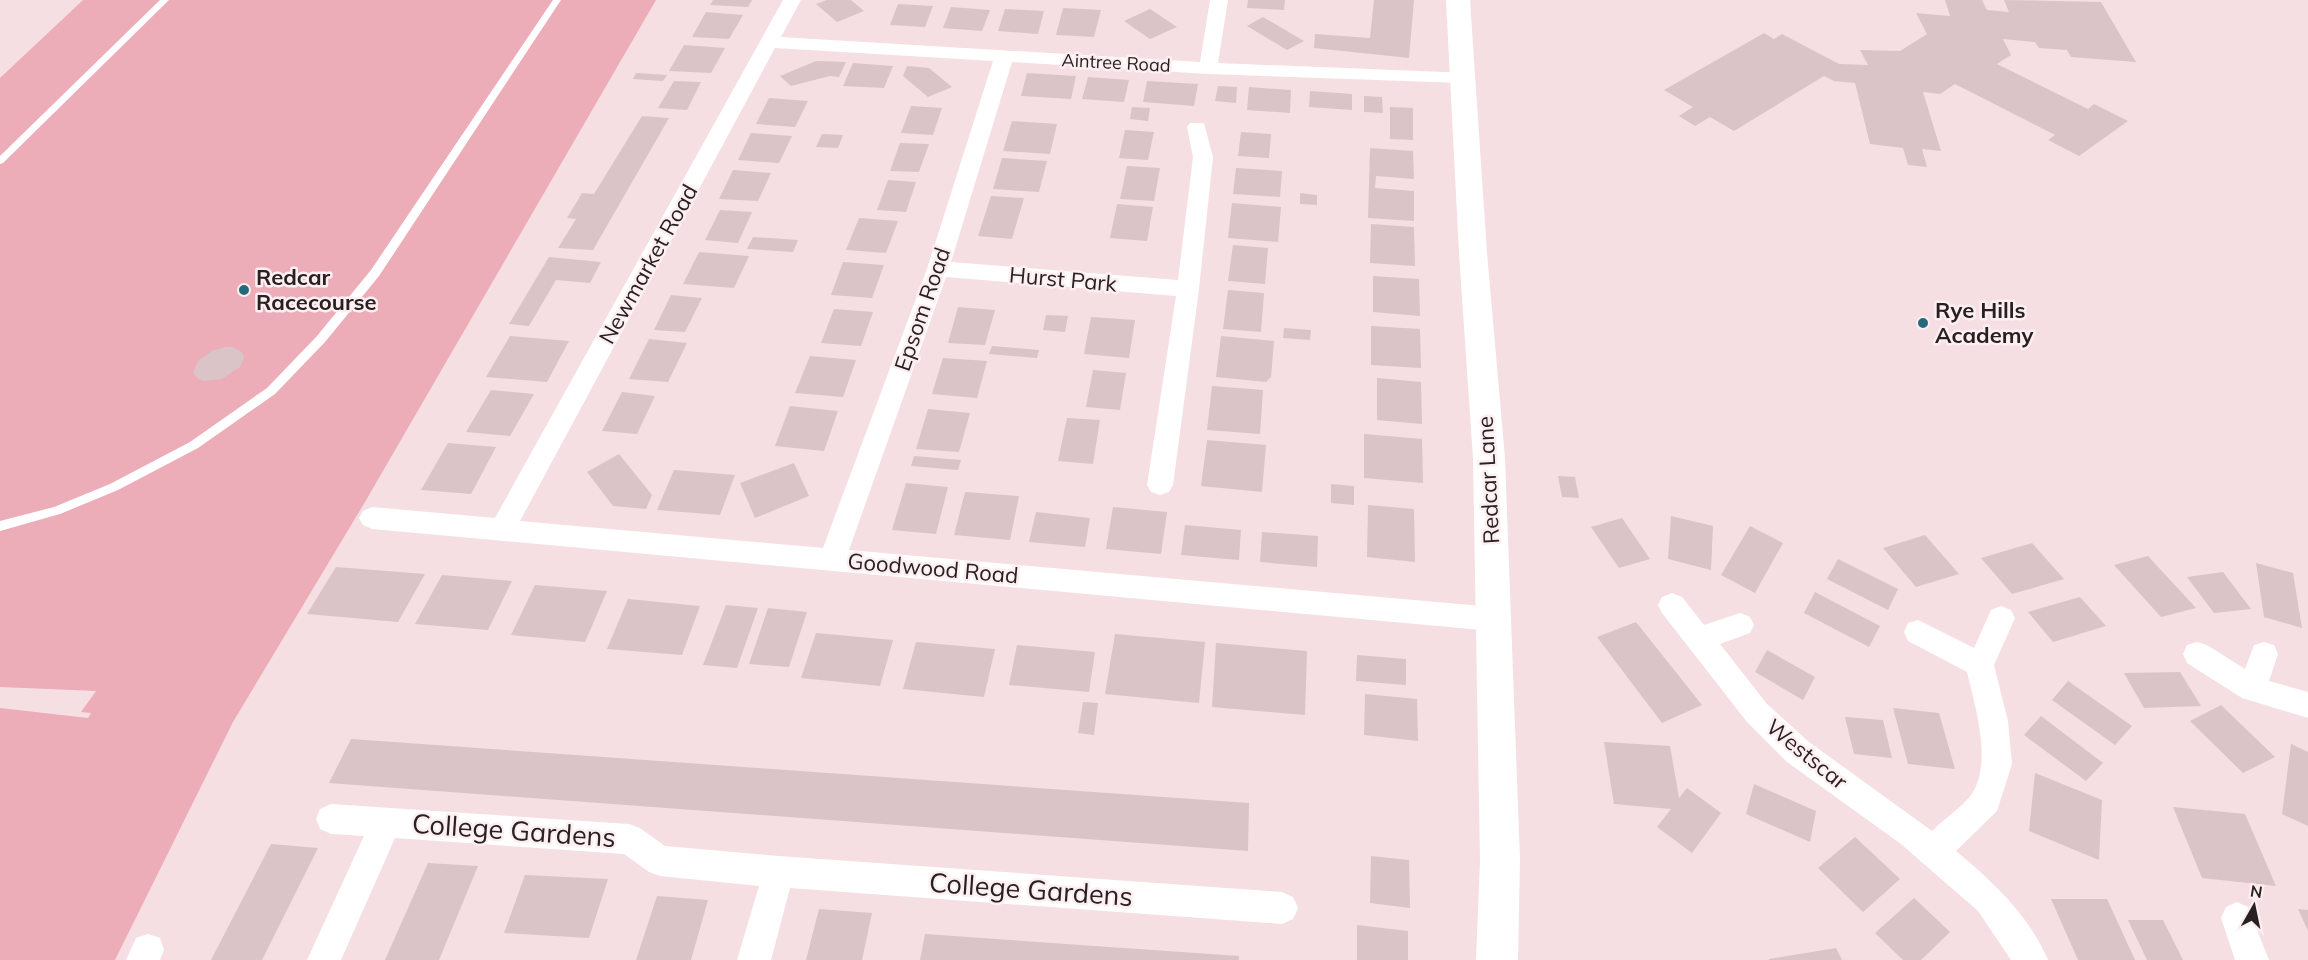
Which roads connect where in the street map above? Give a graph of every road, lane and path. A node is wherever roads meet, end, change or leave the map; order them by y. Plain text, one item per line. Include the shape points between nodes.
1 (165, 0) edge
2 (557, 0) edge
3 (792, 0) edge
4 (1220, 0) edge
5 (1458, 0) edge
6 (770, 42) junction
7 (1004, 56) junction
8 (1208, 68) junction
9 (1462, 77) junction
10 (1197, 127) dead end
11 (0, 161) edge
12 (938, 269) junction
13 (1188, 289) junction
14 (1160, 484) dead end
15 (372, 518) dead end
16 (0, 526) edge
17 (503, 528) junction
18 (832, 559) junction
19 (1672, 605) dead end
20 (2001, 618) dead end
21 (1493, 619) junction
22 (1740, 625) dead end
23 (1918, 632) dead end
24 (1699, 639) junction
25 (2197, 654) dead end
26 (2264, 654) dead end
27 (1980, 664) junction
28 (2252, 689) junction
29 (2308, 705) edge
30 (331, 819) dead end
31 (386, 823) junction
32 (1933, 851) junction
33 (779, 872) junction
34 (1282, 908) dead end
35 (2237, 918) dead end
36 (324, 960) edge
37 (754, 960) edge
38 (1497, 960) edge
39 (2031, 960) edge
40 (2252, 960) edge

1 - 11 lane
2 - 16 lane via 375,273 321,339 271,391 194,445 114,488 56,511
3 - 6 street, Newmarket Road
4 - 8 street
5 - 9 main road, Redcar Lane
6 - 7 street, Aintree Road
6 - 17 street, Newmarket Road
7 - 8 street, Aintree Road
7 - 12 street, Epsom Road
8 - 9 street, Aintree Road
9 - 21 main road, Redcar Lane via 1489,458
10 - 13 street via 1203,157
12 - 13 street, Hurst Park
12 - 18 street, Epsom Road
13 - 14 street
15 - 17 street, Goodwood Road
17 - 18 street, Goodwood Road
18 - 21 street, Goodwood Road
19 - 24 street, Westscar
20 - 27 street
21 - 38 main road, Redcar Lane via 1500,860
22 - 24 street
23 - 27 street
24 - 32 street, Westscar via 1757,713 1798,752
25 - 28 street
26 - 28 street
27 - 32 street via 1993,721 1997,764 1986,801
28 - 29 street
30 - 31 street, College Gardens
31 - 33 street, College Gardens via 629,839 660,861
31 - 36 street, College Gardens
32 - 39 street, Westscar via 1989,900
33 - 34 street, College Gardens
33 - 37 street
35 - 40 street

